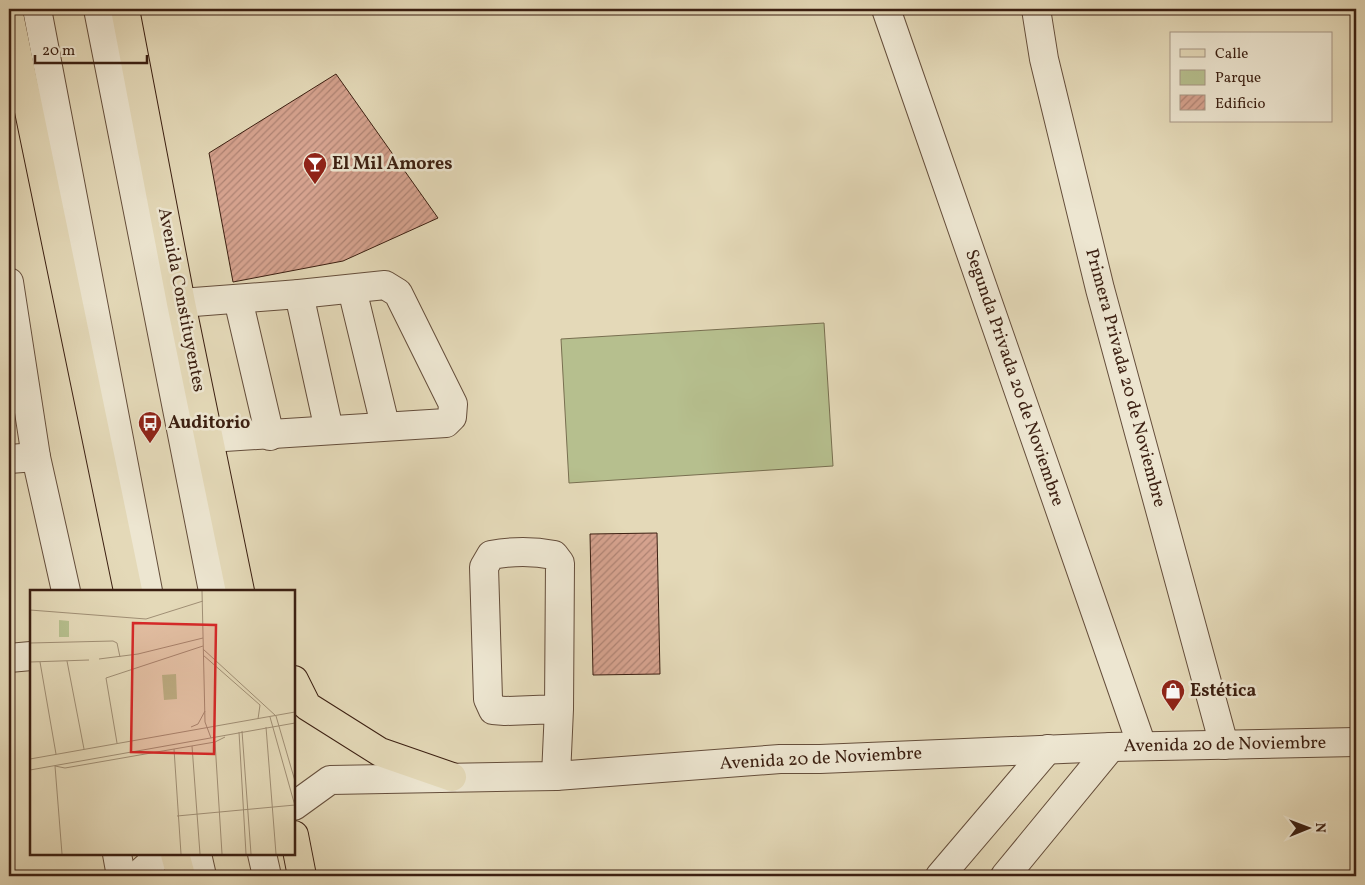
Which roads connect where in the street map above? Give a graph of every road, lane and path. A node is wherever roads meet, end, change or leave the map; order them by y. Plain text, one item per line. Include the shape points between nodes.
1 (37, 9) edge
2 (98, 9) edge
3 (125, 9) edge
4 (886, 9) edge
5 (1036, 9) edge
6 (9, 14) edge
7 (9, 282) edge
8 (352, 289) junction
9 (299, 294) junction
10 (238, 299) junction
11 (181, 303) junction
12 (385, 425) junction
13 (329, 430) junction
14 (270, 436) junction
15 (209, 438) junction
16 (36, 457) junction
17 (9, 459) edge
18 (232, 556) junction
19 (66, 590) edge
20 (128, 590) edge
21 (148, 590) edge
22 (213, 590) edge
23 (240, 590) edge
24 (249, 590) edge
25 (30, 656) edge
26 (9, 658) edge
27 (295, 682) edge
28 (559, 709) junction
29 (1356, 742) edge
30 (1224, 745) junction
31 (1142, 746) junction
32 (1111, 747) junction
33 (1048, 749) junction
34 (556, 776) junction
35 (452, 777) junction
36 (295, 805) edge
37 (295, 840) edge
38 (117, 855) edge
39 (161, 855) edge
40 (175, 855) edge
41 (197, 855) edge
42 (262, 855) edge
43 (121, 876) edge
44 (136, 876) edge
45 (181, 876) edge
46 (202, 876) edge
47 (267, 876) edge
48 (302, 876) edge
49 (940, 876) edge
50 (1005, 876) edge

1 - 21 street
2 - 22 street
3 - 11 main road, Avenida Constituyentes
4 - 31 street, Segunda Privada 20 de Noviembre
5 - 30 street, Primera Privada 20 de Noviembre via 1044,59 1100,289
6 - 20 main road
7 - 16 street
8 - 9 street
8 - 12 street
8 - 12 street via 385,285 398,293 453,404 452,417 446,423
9 - 10 street
9 - 13 street
10 - 11 street
10 - 14 street
11 - 15 main road, Avenida Constituyentes
12 - 13 street
13 - 14 street
14 - 15 street
15 - 18 main road, Avenida Constituyentes
16 - 17 street
16 - 19 street
18 - 23 main road, Avenida Constituyentes
18 - 24 main road
25 - 26 street
27 - 35 main road via 307,706 380,752
28 - 28 street via 560,563 554,555 542,552 492,556 484,567 488,699 493,710
28 - 34 street
29 - 30 street, Avenida 20 de Noviembre
30 - 31 street, Avenida 20 de Noviembre
31 - 32 street, Avenida 20 de Noviembre
32 - 33 street, Avenida 20 de Noviembre
32 - 50 street
33 - 34 street, Avenida 20 de Noviembre via 780,758
33 - 49 street
34 - 35 street, Avenida 20 de Noviembre
35 - 36 street, Avenida 20 de Noviembre via 330,780
37 - 48 main road
38 - 43 street
39 - 44 street
40 - 45 main road
41 - 46 street
42 - 47 street

